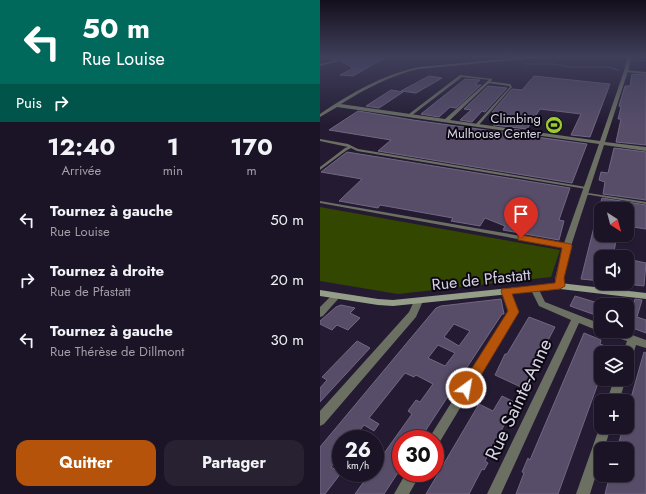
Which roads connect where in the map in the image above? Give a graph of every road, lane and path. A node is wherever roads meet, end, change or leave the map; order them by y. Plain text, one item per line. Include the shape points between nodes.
1 (385, 80) edge
2 (456, 80) edge
3 (485, 80) edge
4 (623, 80) edge
5 (490, 81) junction
6 (336, 105) junction
7 (410, 115) junction
8 (320, 116) edge
9 (447, 120) junction
10 (477, 125) junction
11 (320, 140) edge
12 (603, 143) junction
13 (351, 147) junction
14 (646, 149) edge
15 (320, 170) edge
16 (585, 191) junction
17 (320, 202) edge
18 (646, 203) edge
19 (567, 246) junction
20 (560, 286) junction
21 (534, 288) junction
22 (506, 291) junction
23 (320, 293) edge
24 (336, 296) junction
25 (646, 296) edge
26 (418, 301) junction
27 (320, 313) edge
28 (576, 319) junction
29 (594, 325) edge
30 (630, 338) edge
31 (633, 339) junction
32 (646, 344) edge
33 (631, 346) edge
34 (320, 420) edge
35 (441, 430) edge
36 (603, 434) edge
37 (408, 482) edge
38 (401, 494) edge
39 (494, 494) edge
40 (584, 494) edge

1 - 6 street
2 - 7 lane
3 - 5 lane
4 - 12 street
5 - 9 street
5 - 10 lane via 511,87
6 - 7 street
6 - 8 street
7 - 9 street
9 - 10 street
10 - 12 street
11 - 13 lane
12 - 14 street
12 - 16 street
13 - 15 lane
13 - 16 lane
16 - 18 lane
16 - 19 street
17 - 19 lane
19 - 20 street via 559,278
20 - 21 street, Rue de Pfastatt
20 - 25 street, Rue de Pfastatt
21 - 22 street, Rue de Pfastatt
21 - 28 street via 542,304
22 - 26 street, Rue de Pfastatt
22 - 35 street via 513,312
23 - 24 street, Rue de Pfastatt
24 - 26 street, Rue de Pfastatt via 378,302
24 - 27 street
26 - 34 street via 413,314
28 - 29 street
28 - 39 street, Rue Sainte-Anne
30 - 31 street
31 - 32 street
31 - 33 street
36 - 40 street
37 - 38 street

